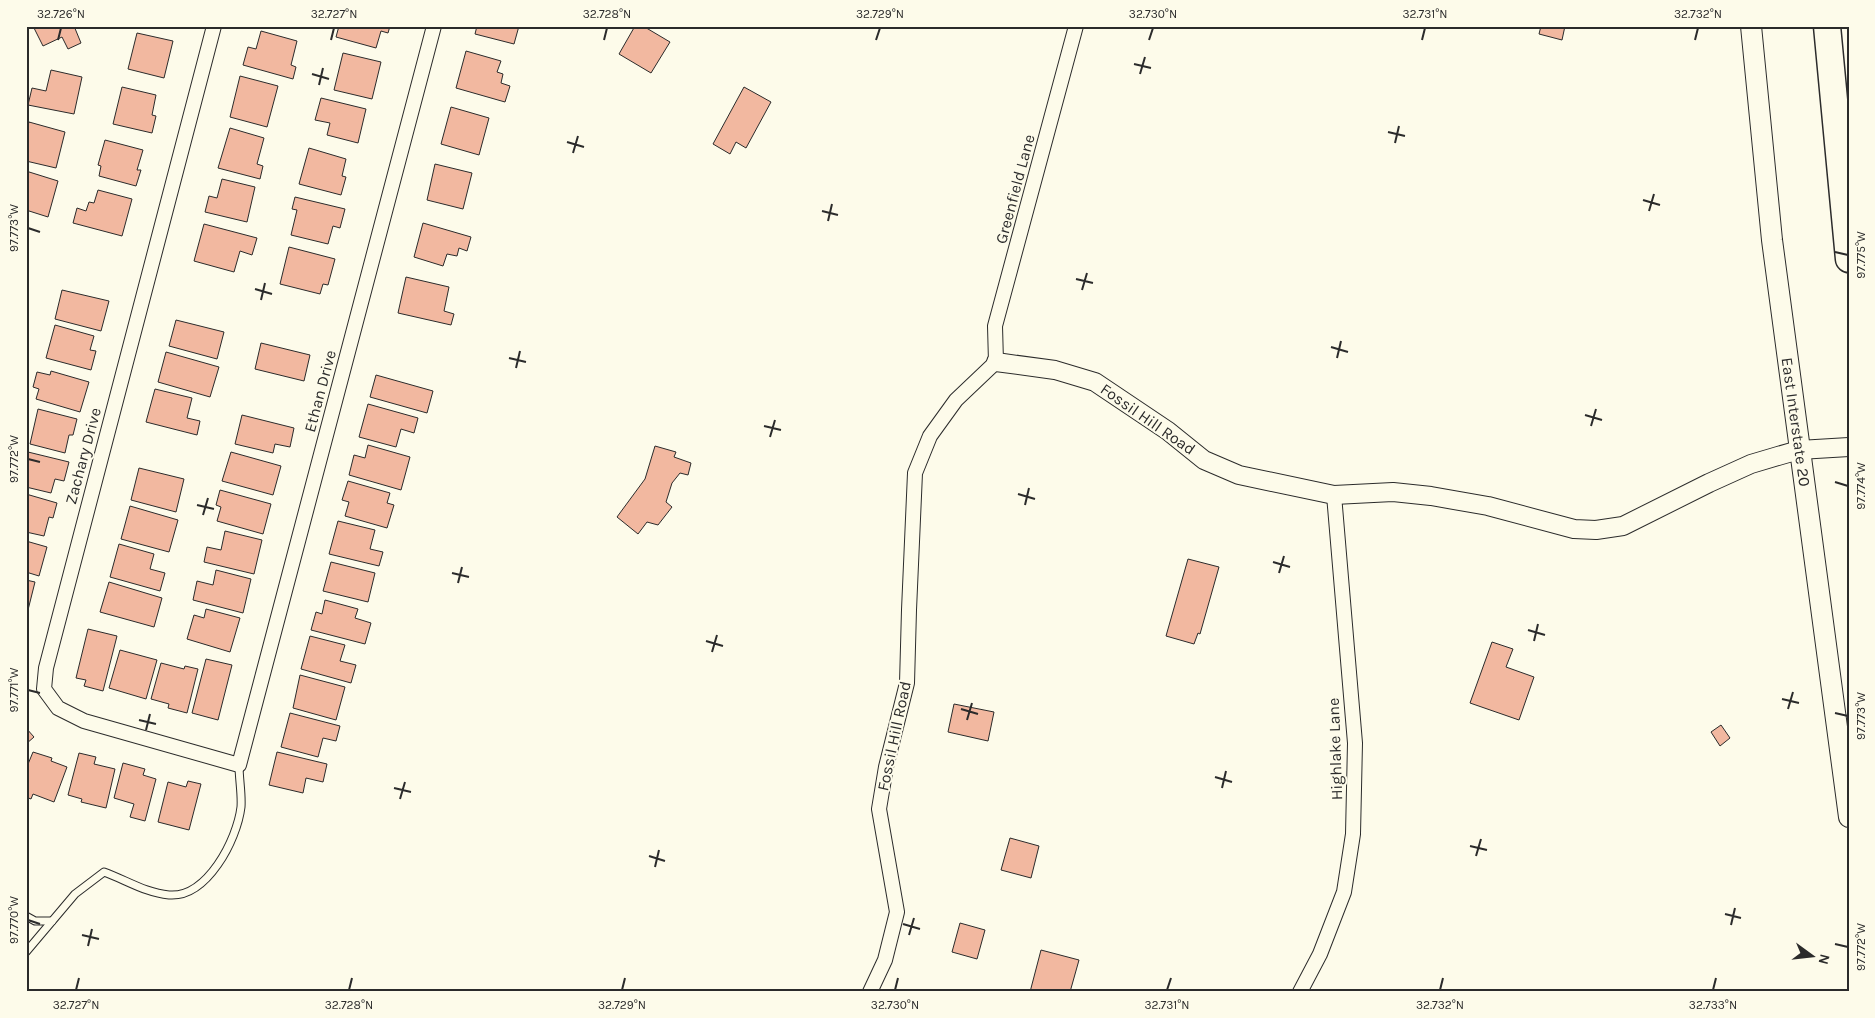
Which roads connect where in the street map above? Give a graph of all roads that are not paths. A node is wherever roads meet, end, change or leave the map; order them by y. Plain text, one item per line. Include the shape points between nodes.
1 (214, 26) edge
2 (434, 26) edge
3 (1076, 26) edge
4 (1751, 26) edge
5 (1826, 26) edge
6 (1849, 259) edge
7 (996, 362) junction
8 (1849, 447) edge
9 (1799, 450) junction
10 (1334, 495) junction
11 (239, 766) junction
12 (1849, 817) edge
13 (26, 916) edge
14 (52, 921) junction
15 (26, 952) edge
16 (870, 992) edge
17 (1300, 992) edge

1 - 11 street, Zachary Drive via 46,668 44,689 58,708 84,721
2 - 11 street, Ethan Drive
3 - 7 street, Greenfield Lane via 995,326
4 - 9 main road, East Interstate 20 via 1772,240
5 - 6 highway
7 - 10 street, Fossil Hill Road via 1055,370 1095,382 1168,431 1204,460 1239,475
7 - 16 street, Fossil Hill Road via 956,400 930,436 915,473 907,683 879,809 897,912 884,960
8 - 9 street, Fossil Hill Road
9 - 10 street, Fossil Hill Road via 1751,464 1623,526 1596,530 1574,529 1488,506 1431,496 1393,492
9 - 12 main road, East Interstate 20
10 - 17 street, Highlake Lane via 1355,743 1353,834 1344,892 1320,954
11 - 14 lane via 241,807 233,840 218,866 191,892 170,895 142,889 104,872 75,894
13 - 14 lane via 35,921
14 - 15 lane

